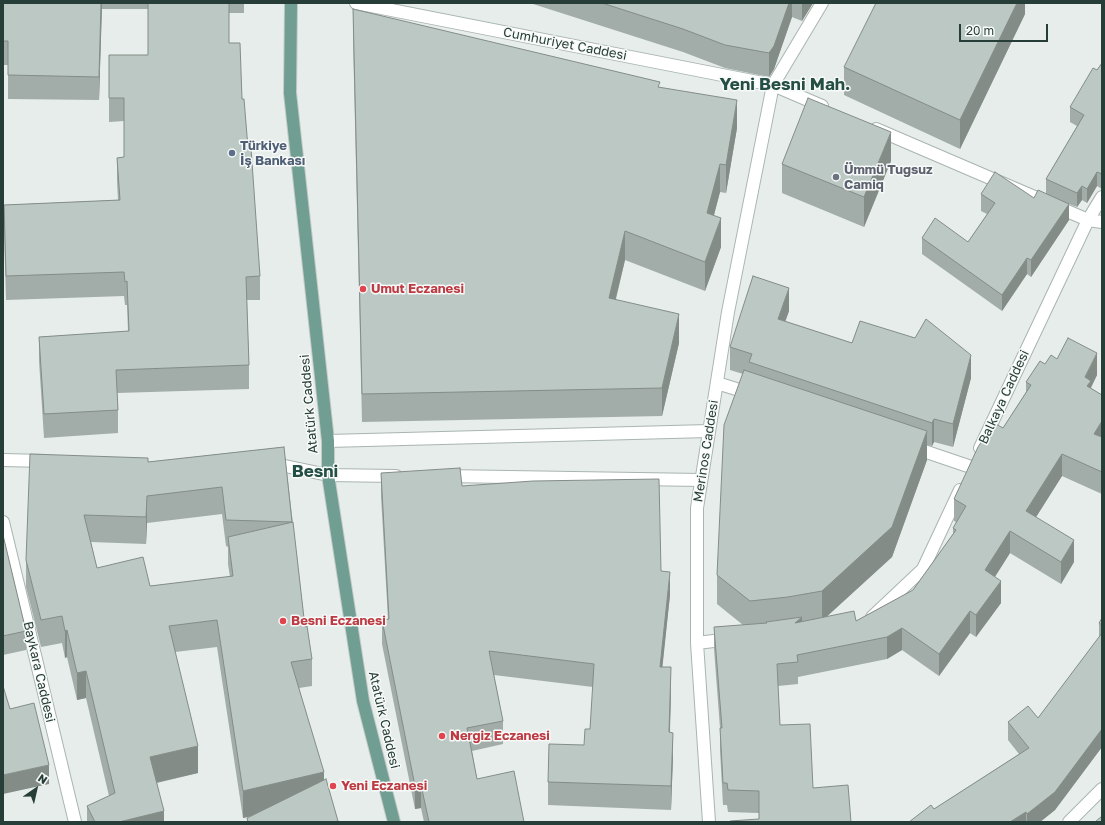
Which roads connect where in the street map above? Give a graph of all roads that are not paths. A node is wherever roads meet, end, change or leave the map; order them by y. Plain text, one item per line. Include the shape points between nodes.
1 (292, 3) edge
2 (356, 3) edge
3 (822, 3) edge
4 (773, 85) junction
5 (832, 110) edge
6 (868, 126) edge
7 (1102, 197) edge
8 (1088, 220) junction
9 (1102, 222) edge
10 (717, 383) junction
11 (762, 398) edge
12 (709, 431) junction
13 (328, 441) junction
14 (904, 445) edge
15 (3, 460) edge
16 (58, 461) edge
17 (261, 465) edge
18 (971, 467) junction
19 (328, 475) junction
20 (408, 476) edge
21 (431, 476) edge
22 (701, 480) junction
23 (3, 522) edge
24 (862, 621) edge
25 (743, 638) edge
26 (697, 643) junction
27 (1102, 789) edge
28 (75, 822) edge
29 (394, 822) edge
30 (709, 822) edge
31 (1069, 822) edge

1 - 13 main road, Atatürk Caddesi via 290,92
2 - 4 street, Cumhuriyet Caddesi
3 - 4 street, Merinos Caddesi
4 - 5 street, Cumhuriyet Caddesi
4 - 10 street, Merinos Caddesi via 728,312
6 - 8 street
7 - 8 street, Balkaya Caddesi
8 - 9 street
8 - 18 street, Balkaya Caddesi
10 - 11 street
10 - 12 street, Merinos Caddesi
12 - 13 street
12 - 22 street, Merinos Caddesi
13 - 19 main road, Atatürk Caddesi
14 - 18 street
15 - 16 street
17 - 19 street via 285,466
18 - 24 street, Balkaya Caddesi via 923,569 869,620
19 - 20 street
19 - 29 main road, Atatürk Caddesi via 363,701
21 - 22 street
22 - 26 street, Merinos Caddesi via 697,508
23 - 28 street, Baykara Caddesi
25 - 26 street
26 - 30 street, Merinos Caddesi
27 - 31 street

